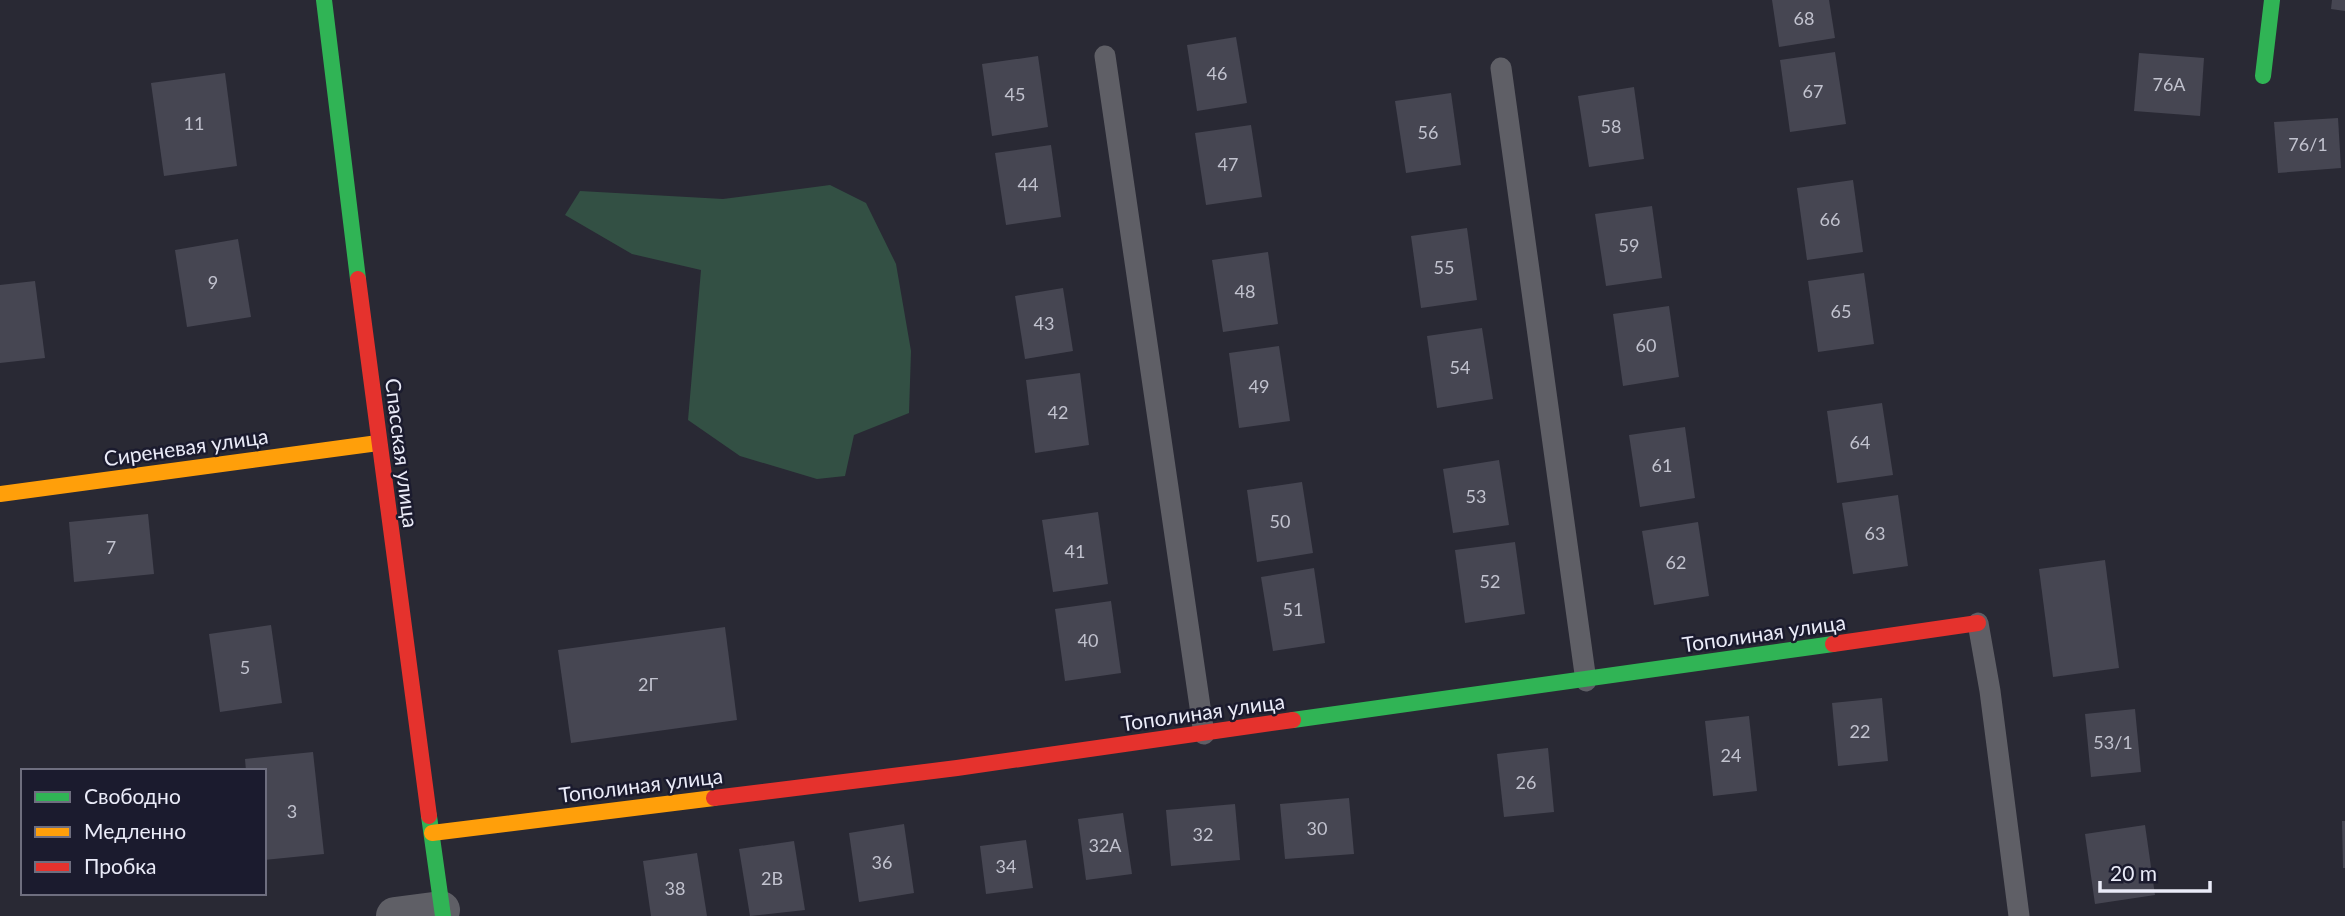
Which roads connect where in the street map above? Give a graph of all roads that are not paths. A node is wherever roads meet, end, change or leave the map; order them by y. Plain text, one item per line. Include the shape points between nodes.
1 (324, 0) edge
2 (2272, 0) edge
3 (1105, 56) dead end
4 (1501, 68) dead end
5 (2263, 76) dead end
6 (378, 443) junction
7 (0, 494) edge
8 (1978, 623) joint
9 (1586, 681) junction
10 (1204, 734) junction
11 (432, 833) junction
12 (442, 913) edge
13 (395, 916) edge
14 (2019, 916) edge

1 - 6 street, Спасская улица
2 - 5 street
3 - 10 lane
4 - 9 lane
6 - 7 street, Сиреневая улица
6 - 11 street, Спасская улица
8 - 9 street, Тополиная улица
8 - 14 lane
9 - 10 street, Тополиная улица
10 - 11 street, Тополиная улица
11 - 12 street, Спасская улица
12 - 13 street

